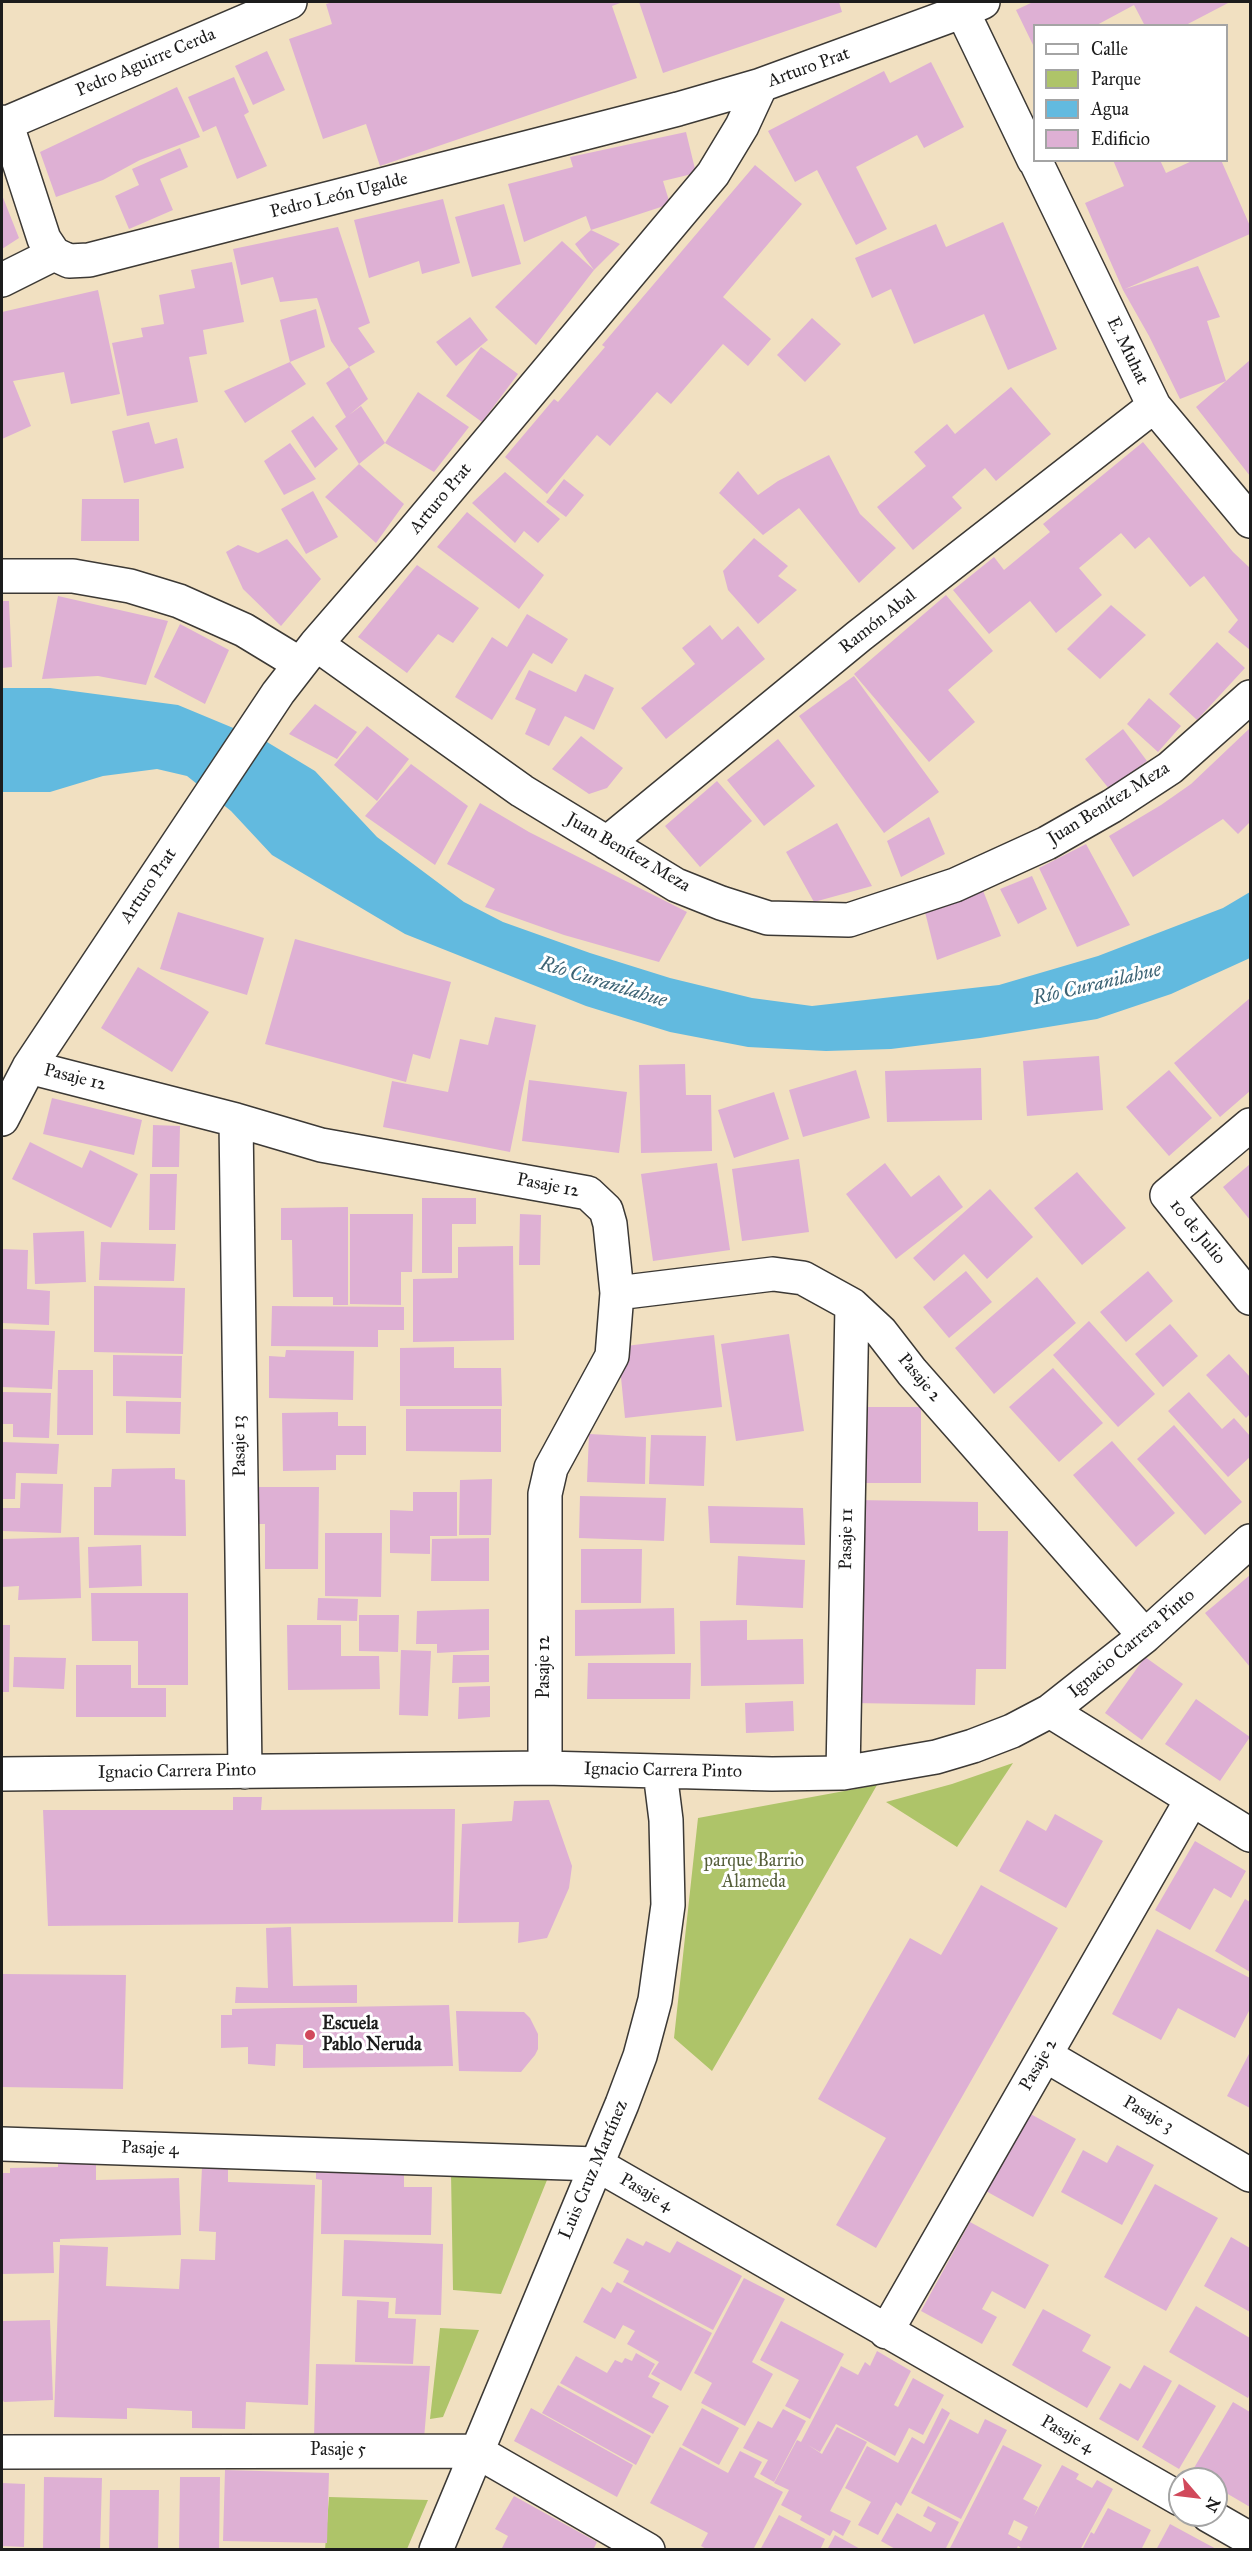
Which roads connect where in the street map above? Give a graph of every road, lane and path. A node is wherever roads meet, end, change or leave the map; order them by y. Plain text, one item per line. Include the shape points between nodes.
1 (290, 2) edge
2 (968, 5) edge
3 (761, 85) junction
4 (4, 123) edge
5 (1033, 155) edge
6 (1036, 162) edge
7 (54, 254) junction
8 (2, 280) edge
9 (1154, 406) junction
10 (1251, 521) edge
11 (2, 576) edge
12 (308, 654) junction
13 (1251, 697) edge
14 (607, 843) junction
15 (29, 1067) junction
16 (2, 1119) edge
17 (236, 1120) junction
18 (1251, 1125) edge
19 (617, 1293) junction
20 (1251, 1298) edge
21 (852, 1305) junction
22 (1251, 1541) edge
23 (1146, 1636) junction
24 (1050, 1711) junction
25 (545, 1768) junction
26 (245, 1772) junction
27 (660, 1772) junction
28 (843, 1773) junction
29 (2, 1774) edge
30 (1192, 1799) junction
31 (1251, 1835) edge
32 (1045, 2055) junction
33 (2, 2144) edge
34 (596, 2164) junction
35 (1251, 2175) edge
36 (886, 2332) junction
37 (476, 2451) junction
38 (2, 2452) edge
39 (1168, 2492) edge
40 (1228, 2526) edge
41 (1251, 2539) edge
42 (436, 2550) edge
43 (648, 2550) edge

1 - 4 street, Pedro Aguirre Cerda
2 - 3 street, Arturo Prat
2 - 5 street, E. Muhat
3 - 7 street, Pedro León Ugalde via 89,260 69,261
3 - 12 street, Arturo Prat via 713,174
4 - 7 street via 44,239
6 - 9 street, E. Muhat
7 - 8 street
9 - 10 street, E. Muhat
9 - 14 street, Ramón Abal via 860,636
11 - 12 street, Juan Benítez Meza via 73,576 130,586
12 - 14 street, Juan Benítez Meza
12 - 15 street, Arturo Prat via 278,693
13 - 14 street, Juan Benítez Meza via 1170,768 1047,843 955,885 849,920 768,918 676,885
15 - 16 street, Arturo Prat
15 - 17 street, Pasaje 12
17 - 19 street, Pasaje 12 via 321,1145 588,1192 606,1210
17 - 26 street, Pasaje 13
18 - 20 street, 10 de Julio via 1167,1195
19 - 21 street, Pasaje 2 via 773,1274 803,1278
19 - 25 street, Pasaje 12 via 612,1356 551,1468 544,1494
21 - 23 street, Pasaje 2 via 881,1332
21 - 28 street, Pasaje 11
22 - 23 street, Ignacio Carrera Pinto
23 - 24 street, Ignacio Carrera Pinto
24 - 28 street, Ignacio Carrera Pinto via 974,1746 936,1757
24 - 30 street
25 - 26 street, Ignacio Carrera Pinto
25 - 27 street, Ignacio Carrera Pinto
26 - 29 street, Ignacio Carrera Pinto
27 - 28 street, Ignacio Carrera Pinto
27 - 34 street, Luis Cruz Martínez via 669,1868 655,2000 640,2056
30 - 31 street
30 - 32 street, Pasaje 2
32 - 35 street, Pasaje 3
32 - 36 street, Pasaje 2
33 - 34 street, Pasaje 4
34 - 36 street, Pasaje 4
34 - 37 street, Luis Cruz Martínez
36 - 39 street, Pasaje 4
37 - 38 street, Pasaje 5
37 - 42 street, Luis Cruz Martínez
37 - 43 street
40 - 41 street

